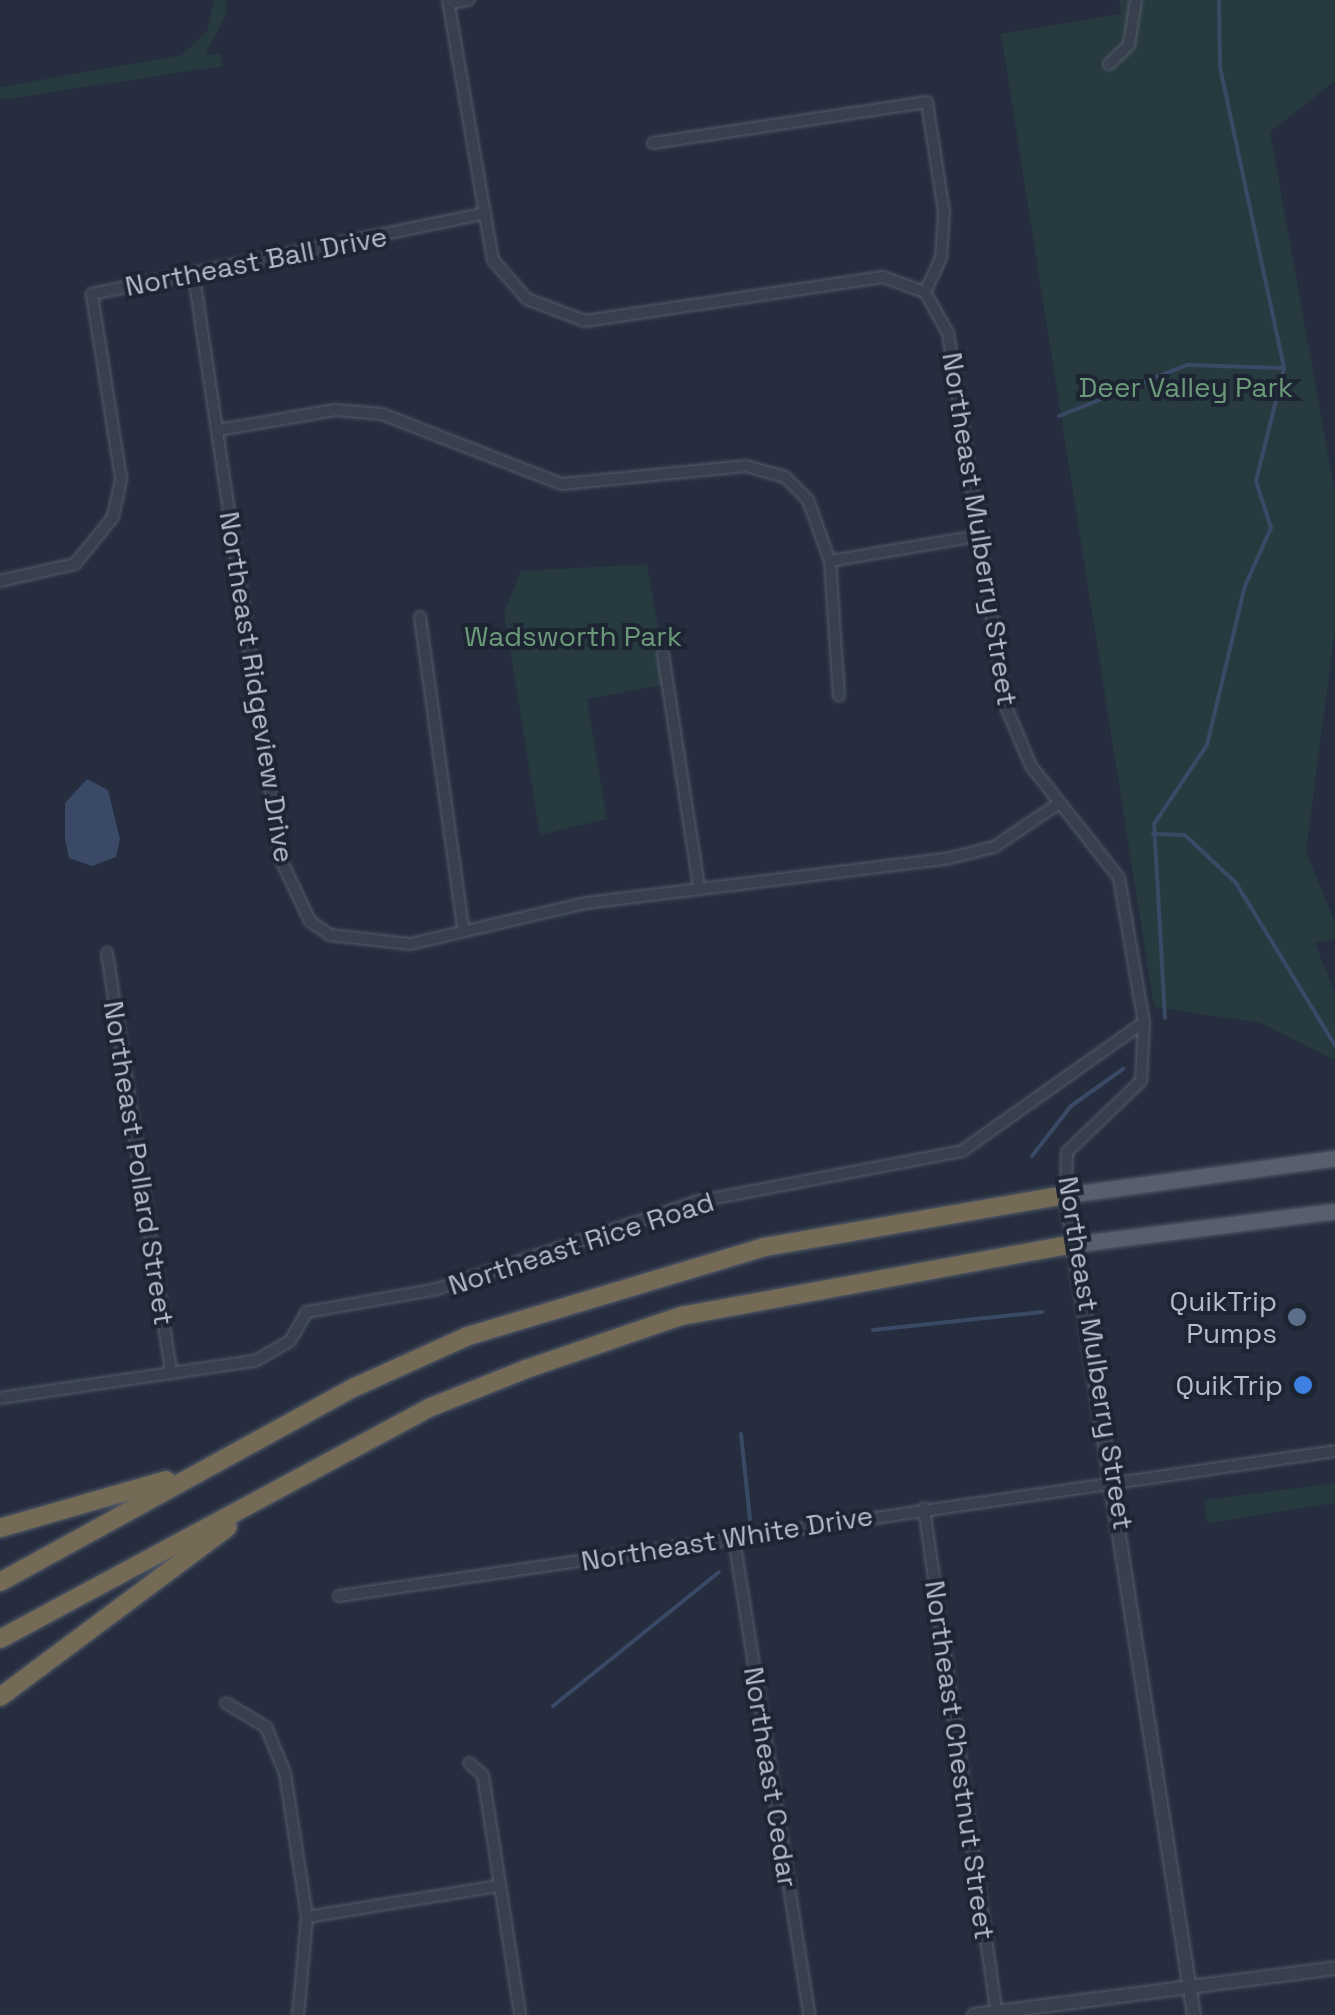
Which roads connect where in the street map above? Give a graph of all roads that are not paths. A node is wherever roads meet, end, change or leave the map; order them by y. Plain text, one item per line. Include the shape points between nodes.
1 (469, 0) edge
2 (1136, 0) edge
3 (448, 2) edge
4 (1108, 64) dead end
5 (653, 143) dead end
6 (483, 214) junction
7 (194, 276) junction
8 (926, 292) junction
9 (218, 430) junction
10 (984, 535) junction
11 (830, 560) junction
12 (0, 581) edge
13 (420, 617) dead end
14 (664, 654) dead end
15 (838, 696) dead end
16 (1058, 804) junction
17 (699, 886) junction
18 (463, 928) junction
19 (107, 952) dead end
20 (1144, 1022) junction
21 (1335, 1158) edge
22 (1066, 1195) junction
23 (1335, 1210) edge
24 (1076, 1244) junction
25 (171, 1373) junction
26 (0, 1398) edge
27 (1335, 1451) edge
28 (222, 1458) junction
29 (302, 1474) junction
30 (1115, 1481) junction
31 (924, 1508) junction
32 (0, 1528) edge
33 (734, 1539) junction
34 (0, 1582) edge
35 (339, 1596) dead end
36 (0, 1638) edge
37 (0, 1697) edge
38 (226, 1703) dead end
39 (469, 1764) dead end
40 (499, 1886) junction
41 (306, 1918) junction
42 (1335, 1968) edge
43 (1190, 1987) junction
44 (997, 2013) edge
45 (298, 2015) edge
46 (520, 2015) edge
47 (808, 2015) edge
48 (974, 2015) edge
49 (1194, 2015) edge

1 - 3 street
2 - 4 street via 1129,45
3 - 6 street
5 - 8 street via 927,102 944,212 941,258
6 - 7 street, Northeast Ball Drive
6 - 8 street via 493,260 527,298 585,321 883,277
7 - 9 street, Northeast Ridgeview Drive
7 - 12 street, Northeast Ball Drive via 92,294 122,478 113,517 75,564
8 - 10 street, Northeast Mulberry Street via 948,333
9 - 11 street via 335,410 382,414 562,484 761,467 797,485
9 - 18 street, Northeast Ridgeview Drive via 282,860 302,906 310,921 348,938 410,944
10 - 11 street
10 - 16 street, Northeast Mulberry Street via 1006,707
11 - 15 street
13 - 18 street
14 - 17 street
16 - 17 street, Northeast Ridgeview Drive via 994,847 950,858
16 - 20 street, Northeast Mulberry Street via 1119,878
17 - 18 street, Northeast Ridgeview Drive
19 - 25 street, Northeast Pollard Street
20 - 22 street, Northeast Mulberry Street via 1141,1081 1067,1152
20 - 25 street, Northeast Rice Road via 962,1150 695,1202 436,1289 307,1312 290,1341 256,1361
21 - 22 main road
22 - 24 street, Northeast Mulberry Street
22 - 28 highway via 764,1247 562,1303 354,1387
23 - 24 main road
24 - 29 highway via 681,1316 431,1407
24 - 30 street, Northeast Mulberry Street
25 - 26 street, Northeast Rice Road
27 - 30 street, Northeast White Drive
28 - 32 highway
28 - 34 highway
29 - 36 highway
29 - 37 highway
30 - 31 street, Northeast White Drive
30 - 43 street, Northeast Mulberry Street
31 - 33 street, Northeast White Drive
31 - 44 street, Northeast Chestnut Street
33 - 35 street, Northeast White Drive
33 - 47 street, Northeast Cedar
38 - 41 street via 266,1726 285,1773
39 - 40 street via 483,1776
40 - 41 street
40 - 46 street
41 - 45 street
42 - 43 street
43 - 44 street
43 - 49 street, Northeast Mulberry Street
44 - 48 street

